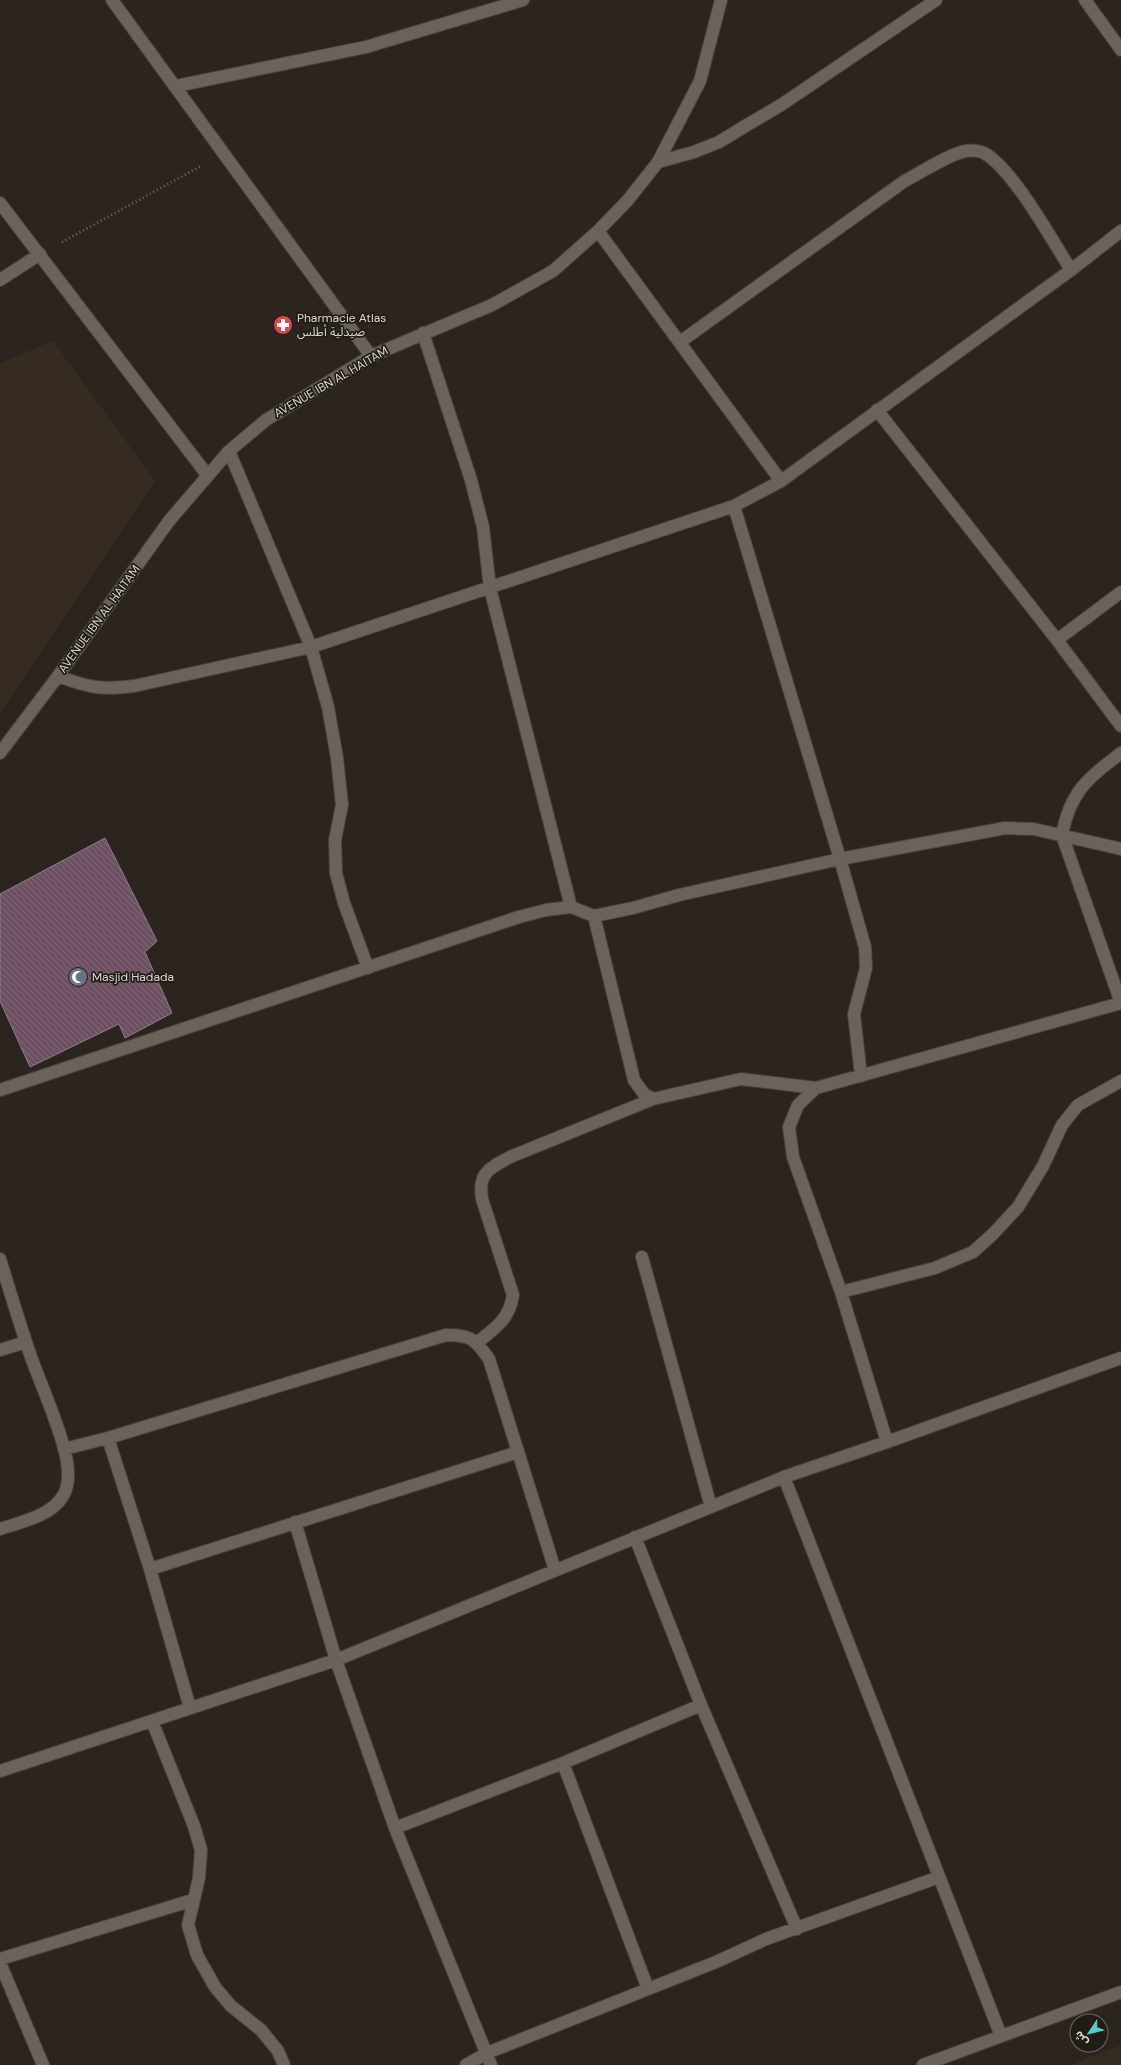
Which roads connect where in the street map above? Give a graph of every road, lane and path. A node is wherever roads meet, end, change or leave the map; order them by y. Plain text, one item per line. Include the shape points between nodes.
1 (112, 0) edge
2 (523, 0) edge
3 (721, 0) edge
4 (936, 0) edge
5 (1085, 0) edge
6 (1121, 50) edge
7 (176, 86) junction
8 (225, 153) junction
9 (658, 162) junction
10 (0, 204) edge
11 (598, 231) junction
12 (1121, 231) edge
13 (40, 254) junction
14 (1071, 270) junction
15 (0, 280) edge
16 (423, 333) junction
17 (680, 342) junction
18 (371, 356) junction
19 (877, 410) junction
20 (229, 451) junction
21 (208, 476) junction
22 (781, 482) junction
23 (734, 506) junction
24 (490, 588) junction
25 (1121, 592) edge
26 (1057, 640) junction
27 (311, 647) junction
28 (58, 676) junction
29 (1121, 726) edge
30 (0, 753) edge
31 (1121, 753) edge
32 (1062, 835) junction
33 (1121, 849) edge
34 (840, 859) junction
35 (571, 907) junction
36 (594, 916) junction
37 (368, 968) junction
38 (1121, 1003) edge
39 (861, 1076) junction
40 (1121, 1081) edge
41 (816, 1088) junction
42 (0, 1090) edge
43 (653, 1099) junction
44 (642, 1257) dead end
45 (0, 1259) edge
46 (841, 1292) junction
47 (26, 1342) junction
48 (478, 1342) junction
49 (0, 1350) edge
50 (1121, 1358) edge
51 (108, 1438) junction
52 (887, 1442) junction
53 (64, 1449) junction
54 (518, 1452) junction
55 (784, 1477) junction
56 (711, 1507) junction
57 (295, 1522) junction
58 (0, 1529) edge
59 (635, 1537) junction
60 (150, 1569) junction
61 (555, 1570) junction
62 (336, 1660) junction
63 (701, 1705) junction
64 (190, 1708) junction
65 (152, 1721) junction
66 (563, 1763) junction
67 (0, 1771) edge
68 (395, 1828) junction
69 (940, 1878) junction
70 (193, 1900) junction
71 (797, 1929) junction
72 (0, 1959) edge
73 (0, 1963) edge
74 (648, 1989) junction
75 (1121, 1992) edge
76 (1001, 2036) junction
77 (487, 2053) junction
78 (43, 2065) edge
79 (284, 2065) edge
80 (466, 2065) edge
81 (492, 2065) edge
82 (924, 2065) edge

1 - 7 street
2 - 7 street via 366,48
3 - 9 street, AVENUE IBN AL HAITAM via 700,81
4 - 9 street via 781,105 719,142
5 - 6 street
7 - 8 street
8 - 13 path
8 - 18 street
9 - 11 street, AVENUE IBN AL HAITAM via 628,200
10 - 13 street
11 - 16 street, AVENUE IBN AL HAITAM via 552,271 492,305
11 - 17 street
12 - 14 street
13 - 15 street
13 - 21 street
14 - 17 street via 1022,194 1000,167 983,152 966,151 904,182
14 - 19 street
16 - 18 street, AVENUE IBN AL HAITAM
16 - 24 street via 471,480 483,528
17 - 22 street
18 - 20 street, AVENUE IBN AL HAITAM via 266,420
19 - 22 street
19 - 26 street
20 - 21 street, AVENUE IBN AL HAITAM
20 - 27 street
21 - 28 street, AVENUE IBN AL HAITAM via 169,521
22 - 23 street
23 - 24 street
23 - 34 street
24 - 27 street
24 - 35 street
25 - 26 street
26 - 29 street
27 - 28 street via 165,680 116,688 87,687
27 - 37 street via 328,707 337,758 342,804 335,840 336,873
28 - 30 street, AVENUE IBN AL HAITAM
31 - 32 street via 1098,770 1071,802
32 - 33 street
32 - 34 street via 1034,828 1005,828
32 - 38 street
34 - 36 street
34 - 39 street via 865,947 866,968 854,1014
35 - 36 street
35 - 37 street via 519,917
36 - 43 street via 634,1080 644,1094
37 - 42 street
38 - 39 street
39 - 41 street
40 - 46 street via 1078,1105 1062,1125 1043,1166 1018,1207 973,1252 935,1268
41 - 43 street via 741,1079
41 - 46 street via 798,1105 789,1127 793,1157
43 - 48 street via 510,1157 492,1167 483,1176 480,1186 482,1200 513,1295 506,1317
44 - 56 street
45 - 47 street
46 - 52 street
47 - 49 street
47 - 53 street
48 - 51 street via 463,1335 446,1335
48 - 54 street via 489,1359
50 - 52 street
51 - 53 street
51 - 60 street
52 - 55 street
53 - 58 street via 68,1472 63,1496 49,1510
54 - 57 street
54 - 61 street
55 - 56 street
55 - 69 street
56 - 59 street
57 - 60 street
57 - 62 street
59 - 61 street
59 - 63 street
60 - 64 street
61 - 62 street
62 - 64 street
62 - 68 street
63 - 66 street
63 - 71 street
64 - 65 street
65 - 67 street
65 - 70 street via 201,1850 199,1878
66 - 68 street
66 - 74 street
68 - 77 street
69 - 71 street
69 - 76 street
70 - 72 street
70 - 79 street via 188,1925 197,1955 214,1987 231,2006 261,2030 278,2051
71 - 74 street via 766,1939
73 - 78 street
74 - 77 street
75 - 76 street
76 - 82 street
77 - 80 street
77 - 81 street

